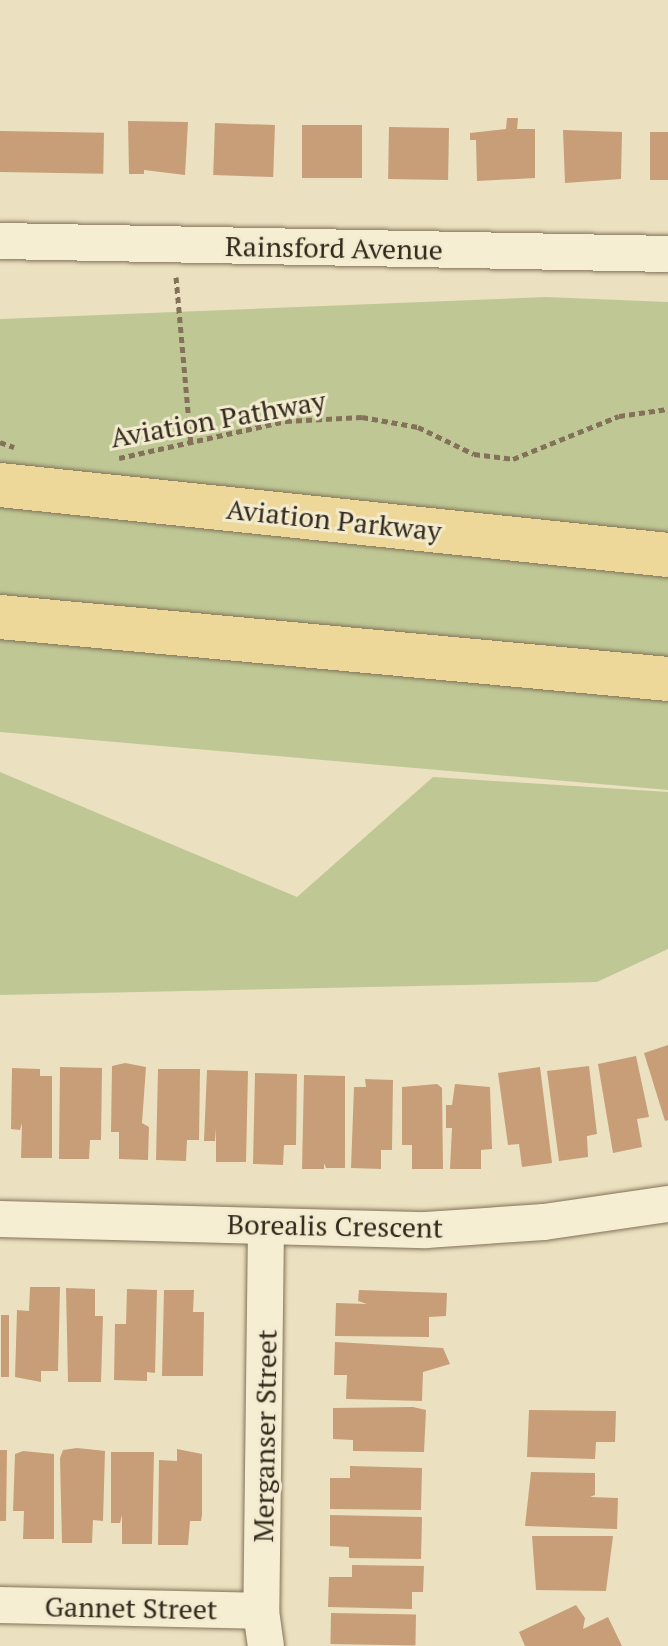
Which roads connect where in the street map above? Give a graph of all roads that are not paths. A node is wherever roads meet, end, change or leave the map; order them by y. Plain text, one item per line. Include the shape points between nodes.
1 (0, 241) edge
2 (668, 254) edge
3 (12, 468) edge
4 (668, 555) edge
5 (0, 617) edge
6 (668, 679) edge
7 (668, 1204) edge
8 (0, 1219) edge
9 (266, 1226) junction
10 (0, 1605) edge
11 (261, 1611) junction
12 (266, 1646) edge

1 - 2 street, Rainsford Avenue
3 - 4 main road, Aviation Parkway
5 - 6 main road
7 - 9 street, Borealis Crescent via 544,1222 426,1230
8 - 9 street, Borealis Crescent
9 - 11 street, Merganser Street
10 - 11 street, Gannet Street
11 - 12 street, Merganser Street

